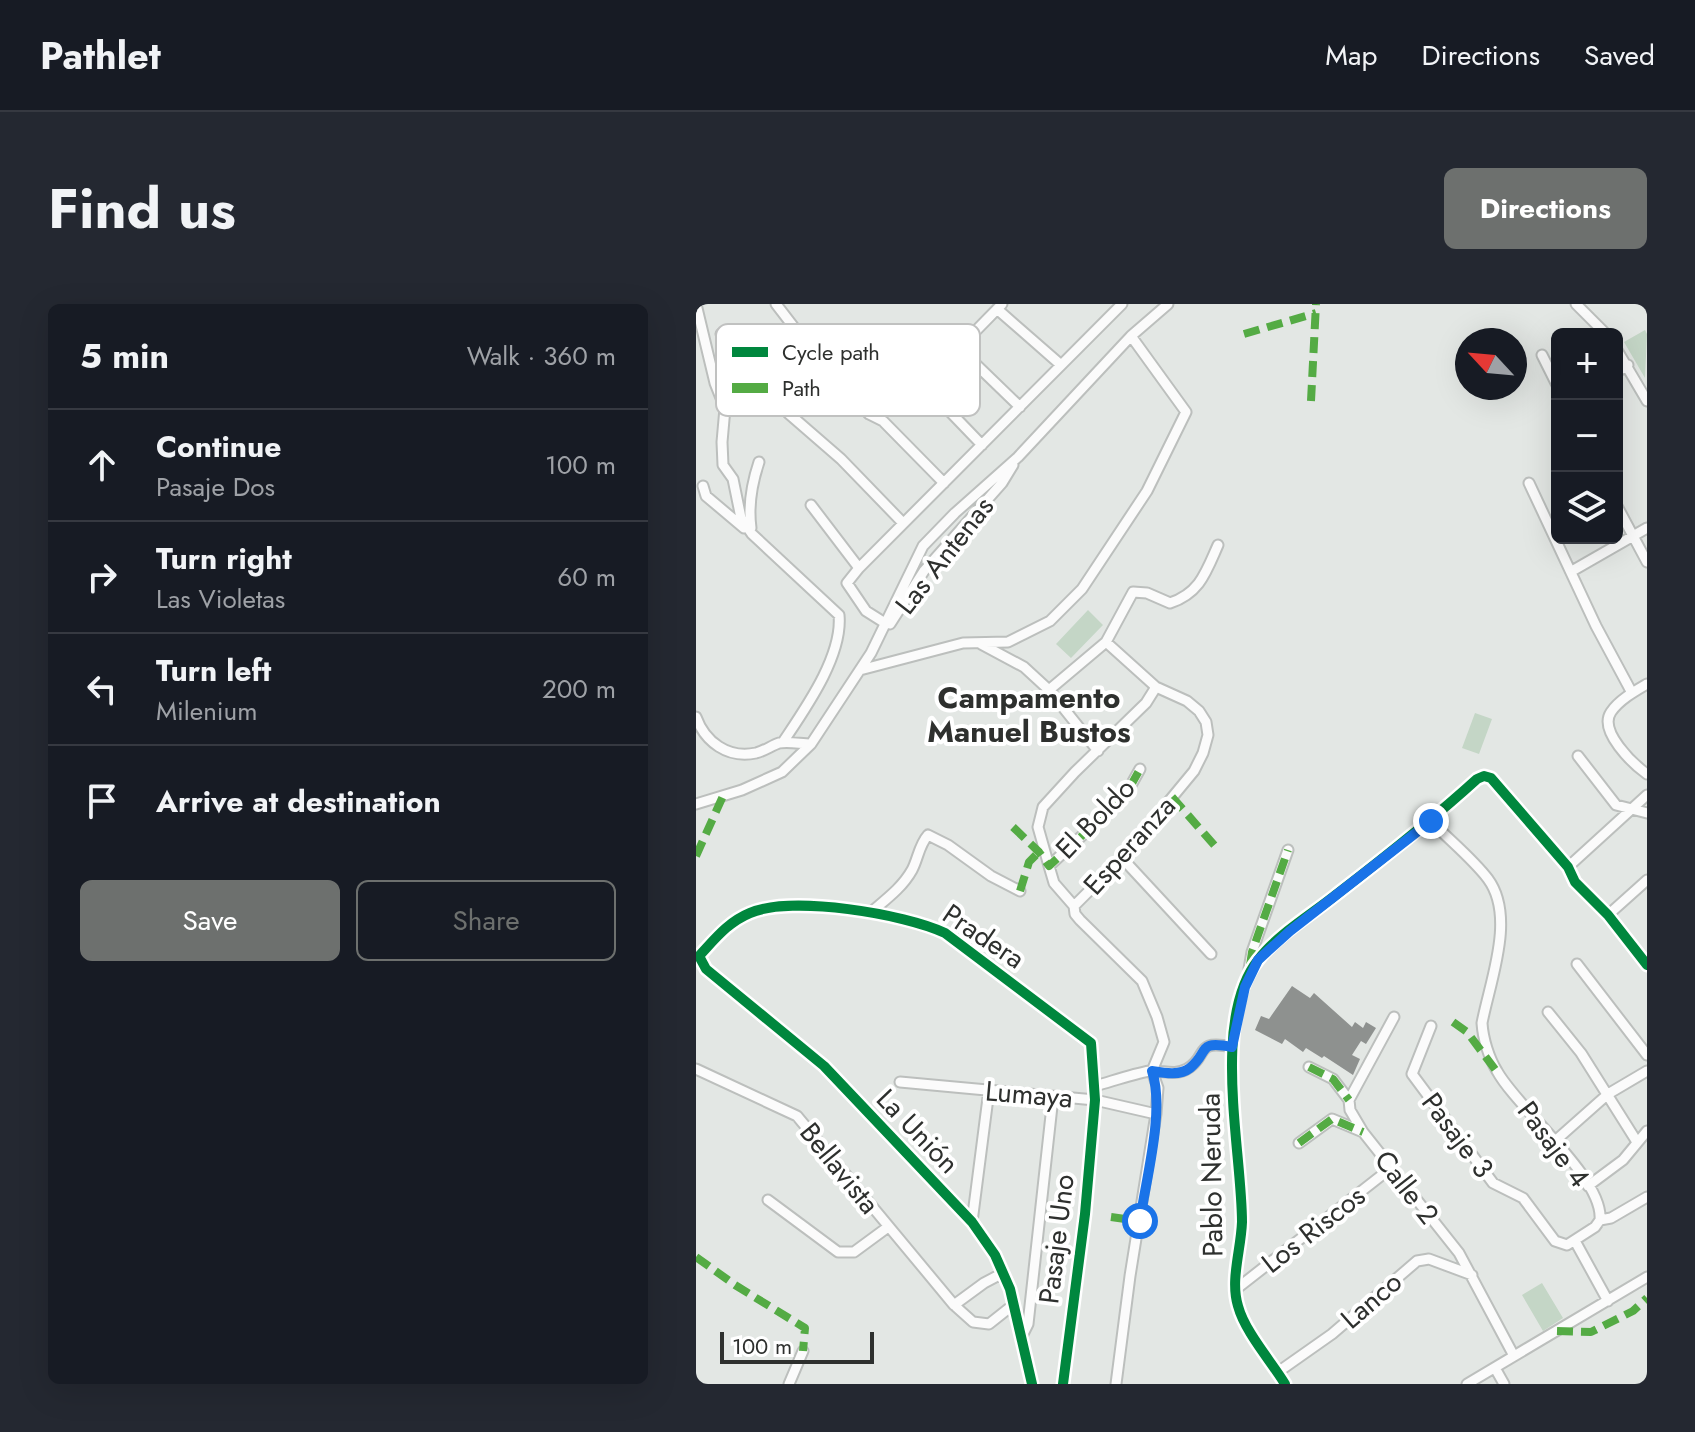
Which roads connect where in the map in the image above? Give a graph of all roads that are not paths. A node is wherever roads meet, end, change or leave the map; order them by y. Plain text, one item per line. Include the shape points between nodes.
1 (696, 304) edge
2 (776, 304) edge
3 (1122, 304) edge
4 (1168, 304) edge
5 (1576, 304) edge
6 (1000, 307) edge
7 (791, 324) edge
8 (980, 327) edge
9 (1600, 328) edge
10 (1131, 336) junction
11 (1542, 355) dead end
12 (1623, 358) edge
13 (1061, 365) junction
14 (1628, 365) junction
15 (980, 368) edge
16 (1623, 368) edge
17 (1551, 373) edge
18 (716, 386) edge
19 (1647, 401) edge
20 (1020, 407) junction
21 (724, 416) edge
22 (791, 416) edge
23 (873, 416) edge
24 (954, 416) edge
25 (982, 445) junction
26 (1018, 457) junction
27 (759, 462) dead end
28 (944, 483) junction
29 (1529, 483) dead end
30 (703, 486) dead end
31 (811, 505) dead end
32 (1623, 518) edge
33 (903, 523) junction
34 (1647, 528) edge
35 (752, 534) junction
36 (1633, 538) junction
37 (1218, 545) dead end
38 (1647, 562) edge
39 (859, 568) junction
40 (1572, 571) junction
41 (885, 623) junction
42 (1106, 642) junction
43 (981, 644) junction
44 (871, 653) junction
45 (860, 670) junction
46 (1647, 684) edge
47 (1156, 687) junction
48 (1049, 690) junction
49 (1632, 693) junction
50 (696, 717) edge
51 (783, 742) junction
52 (811, 744) junction
53 (1098, 751) junction
54 (1578, 756) dead end
55 (1140, 769) dead end
56 (1647, 774) edge
57 (1647, 795) edge
58 (696, 804) edge
59 (1630, 810) junction
60 (1647, 813) edge
61 (1431, 821) junction
62 (1288, 850) dead end
63 (1122, 858) junction
64 (1049, 866) junction
65 (1568, 867) junction
66 (1647, 880) edge
67 (1020, 891) dead end
68 (1074, 906) junction
69 (870, 913) junction
70 (1608, 915) junction
71 (1211, 954) dead end
72 (699, 956) joint
73 (1577, 964) dead end
74 (1647, 965) edge
75 (1248, 977) junction
76 (1548, 1012) dead end
77 (1394, 1017) dead end
78 (1431, 1026) dead end
79 (1232, 1047) junction
80 (1647, 1055) edge
81 (1309, 1067) dead end
82 (696, 1069) edge
83 (1152, 1071) junction
84 (1647, 1071) edge
85 (900, 1082) dead end
86 (1095, 1086) junction
87 (989, 1090) junction
88 (1608, 1094) junction
89 (1053, 1097) junction
90 (1095, 1100) junction
91 (1349, 1100) junction
92 (1156, 1114) junction
93 (1647, 1131) edge
94 (1363, 1132) junction
95 (1555, 1141) junction
96 (1637, 1142) junction
97 (1299, 1143) dead end
98 (1391, 1168) junction
99 (1588, 1186) junction
100 (1647, 1197) edge
101 (768, 1200) dead end
102 (1600, 1220) junction
103 (972, 1222) junction
104 (888, 1227) junction
105 (1575, 1241) junction
106 (1003, 1273) junction
107 (1472, 1275) junction
108 (1647, 1277) edge
109 (1235, 1290) junction
110 (1608, 1301) junction
111 (954, 1305) junction
112 (1013, 1305) junction
113 (1022, 1336) junction
114 (803, 1351) dead end
115 (1514, 1356) junction
116 (1495, 1368) junction
117 (1278, 1372) junction
118 (789, 1384) edge
119 (1032, 1384) edge
120 (1063, 1384) edge
121 (1116, 1384) edge
122 (1285, 1384) edge
123 (1467, 1384) edge
124 (1504, 1384) edge

1 - 18 street
2 - 7 street
3 - 13 street
4 - 10 street, Las Antenas
5 - 9 street
6 - 8 street
6 - 13 street
10 - 26 street, Las Antenas
10 - 43 street via 1186,412 1147,491 1082,589 1050,621 1008,642
11 - 17 street
12 - 14 street
13 - 20 street
14 - 16 street
14 - 19 street
15 - 20 street
20 - 25 street
21 - 35 street via 723,465
22 - 33 street
23 - 28 street
24 - 25 street
25 - 28 street
26 - 41 street, Las Antenas via 923,546
26 - 44 street, Las Antenas via 1002,483 924,571
27 - 35 street via 749,516
28 - 33 street
29 - 40 street
30 - 35 street via 725,515
31 - 39 street
32 - 36 street
33 - 39 street
34 - 36 street
35 - 51 street via 839,615 839,635 827,663 808,706
36 - 38 street
36 - 40 street
37 - 42 street via 1187,597 1170,603 1133,592
39 - 41 street via 847,583 866,611
40 - 49 street
41 - 44 street, Las Antenas
42 - 47 street, Esperanza
42 - 48 street
43 - 45 street via 963,643
43 - 48 street via 1024,667
44 - 45 street, Las Antenas
45 - 52 street, Las Antenas
46 - 49 street
47 - 53 street
47 - 63 street, Esperanza via 1199,711 1208,735 1194,771
48 - 53 street
49 - 56 street via 1611,711 1608,727
50 - 51 street via 702,734 718,747 742,755
51 - 52 street
52 - 58 street, Las Antenas via 782,772
53 - 64 street via 1043,807 1038,827
54 - 59 street via 1607,797
55 - 64 street, El Boldo via 1130,787
57 - 59 street
59 - 60 street
59 - 65 street
61 - 65 street via 1477,779 1491,778
61 - 75 street via 1290,931 1258,960
61 - 95 street, Pasaje 4 via 1496,893 1502,920 1483,1034 1497,1072
62 - 75 street, Pablo Neruda
63 - 68 street, Esperanza
63 - 71 street
64 - 68 street via 1054,883
65 - 70 street via 1575,882
66 - 70 street
67 - 69 street via 928,835 901,885
68 - 83 street, Esperanza via 1080,920 1142,981 1164,1042
69 - 72 street, Pradera via 780,906 753,911 731,922
69 - 86 street, Pradera via 924,923 945,933 1078,1033 1091,1043
70 - 74 street
72 - 103 street, La Unión via 706,969 824,1066
73 - 80 street
75 - 79 street, Pablo Neruda
76 - 88 street
77 - 91 street
78 - 105 street, Pasaje 3 via 1412,1074 1493,1183 1523,1198 1560,1244
79 - 83 street via 1210,1045 1189,1069 1177,1073
79 - 109 street, Pablo Neruda via 1242,1223
81 - 91 street via 1333,1079
82 - 104 street, Bellavista via 797,1116
83 - 86 street
83 - 92 street via 1158,1088
84 - 88 street
85 - 87 street, Lumaya
86 - 90 street, Pradera
87 - 89 street, Lumaya
87 - 103 street
88 - 95 street
88 - 96 street
89 - 90 street, Lumaya
89 - 113 street via 1028,1324
90 - 92 street, Lumaya
90 - 120 street, Pasaje Uno
91 - 94 street, Calle 2
92 - 121 street
93 - 96 street
94 - 97 street via 1332,1119
94 - 98 street, Calle 2
95 - 99 street, Pasaje 4
96 - 99 street via 1623,1160
98 - 107 street, Calle 2
98 - 109 street, Los Riscos
99 - 102 street, Pasaje 4
100 - 102 street
101 - 104 street via 838,1252 854,1252
102 - 105 street
103 - 106 street, La Unión
104 - 111 street, Bellavista
105 - 110 street
106 - 111 street
106 - 112 street, La Unión
107 - 115 street, Calle 2
107 - 117 street, Lanco via 1429,1259 1417,1261 1332,1334
108 - 110 street
109 - 117 street, Pablo Neruda via 1243,1319
110 - 115 street
111 - 112 street, Bellavista via 981,1325
112 - 113 street, La Unión
113 - 119 street, La Unión
114 - 118 street
115 - 116 street
116 - 123 street
116 - 124 street
117 - 122 street, Pablo Neruda

